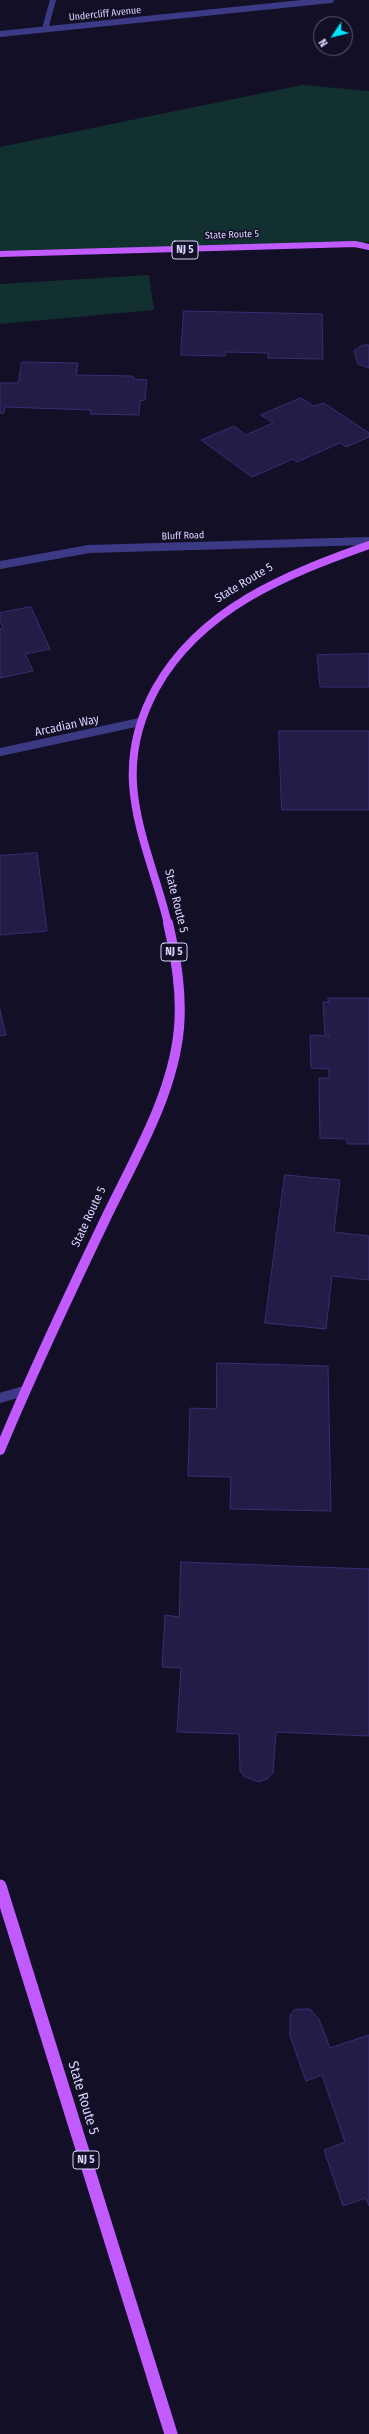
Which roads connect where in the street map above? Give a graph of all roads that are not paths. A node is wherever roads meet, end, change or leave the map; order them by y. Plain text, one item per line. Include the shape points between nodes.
1 (53, 0) edge
2 (331, 0) edge
3 (45, 29) junction
4 (0, 34) edge
5 (369, 247) edge
6 (0, 254) edge
7 (369, 541) edge
8 (369, 545) edge
9 (0, 565) edge
10 (140, 722) junction
11 (0, 752) edge
12 (24, 1391) junction
13 (0, 1398) edge
14 (0, 1450) edge
15 (0, 1886) edge
16 (171, 2434) edge

1 - 3 street
2 - 3 street, Undercliff Avenue
3 - 4 street, Undercliff Avenue
5 - 6 main road, State Route 5 / NJ 5 via 355,244
7 - 9 street, Bluff Road via 89,549
8 - 10 main road, State Route 5 / NJ 5 via 276,580 225,610 187,643 158,680
10 - 11 street, Arcadian Way
10 - 12 main road, State Route 5 / NJ 5 via 134,744 134,795 178,968 179,1029 162,1098
12 - 13 street
12 - 14 main road, State Route 5 / NJ 5
15 - 16 main road, State Route 5 / NJ 5

